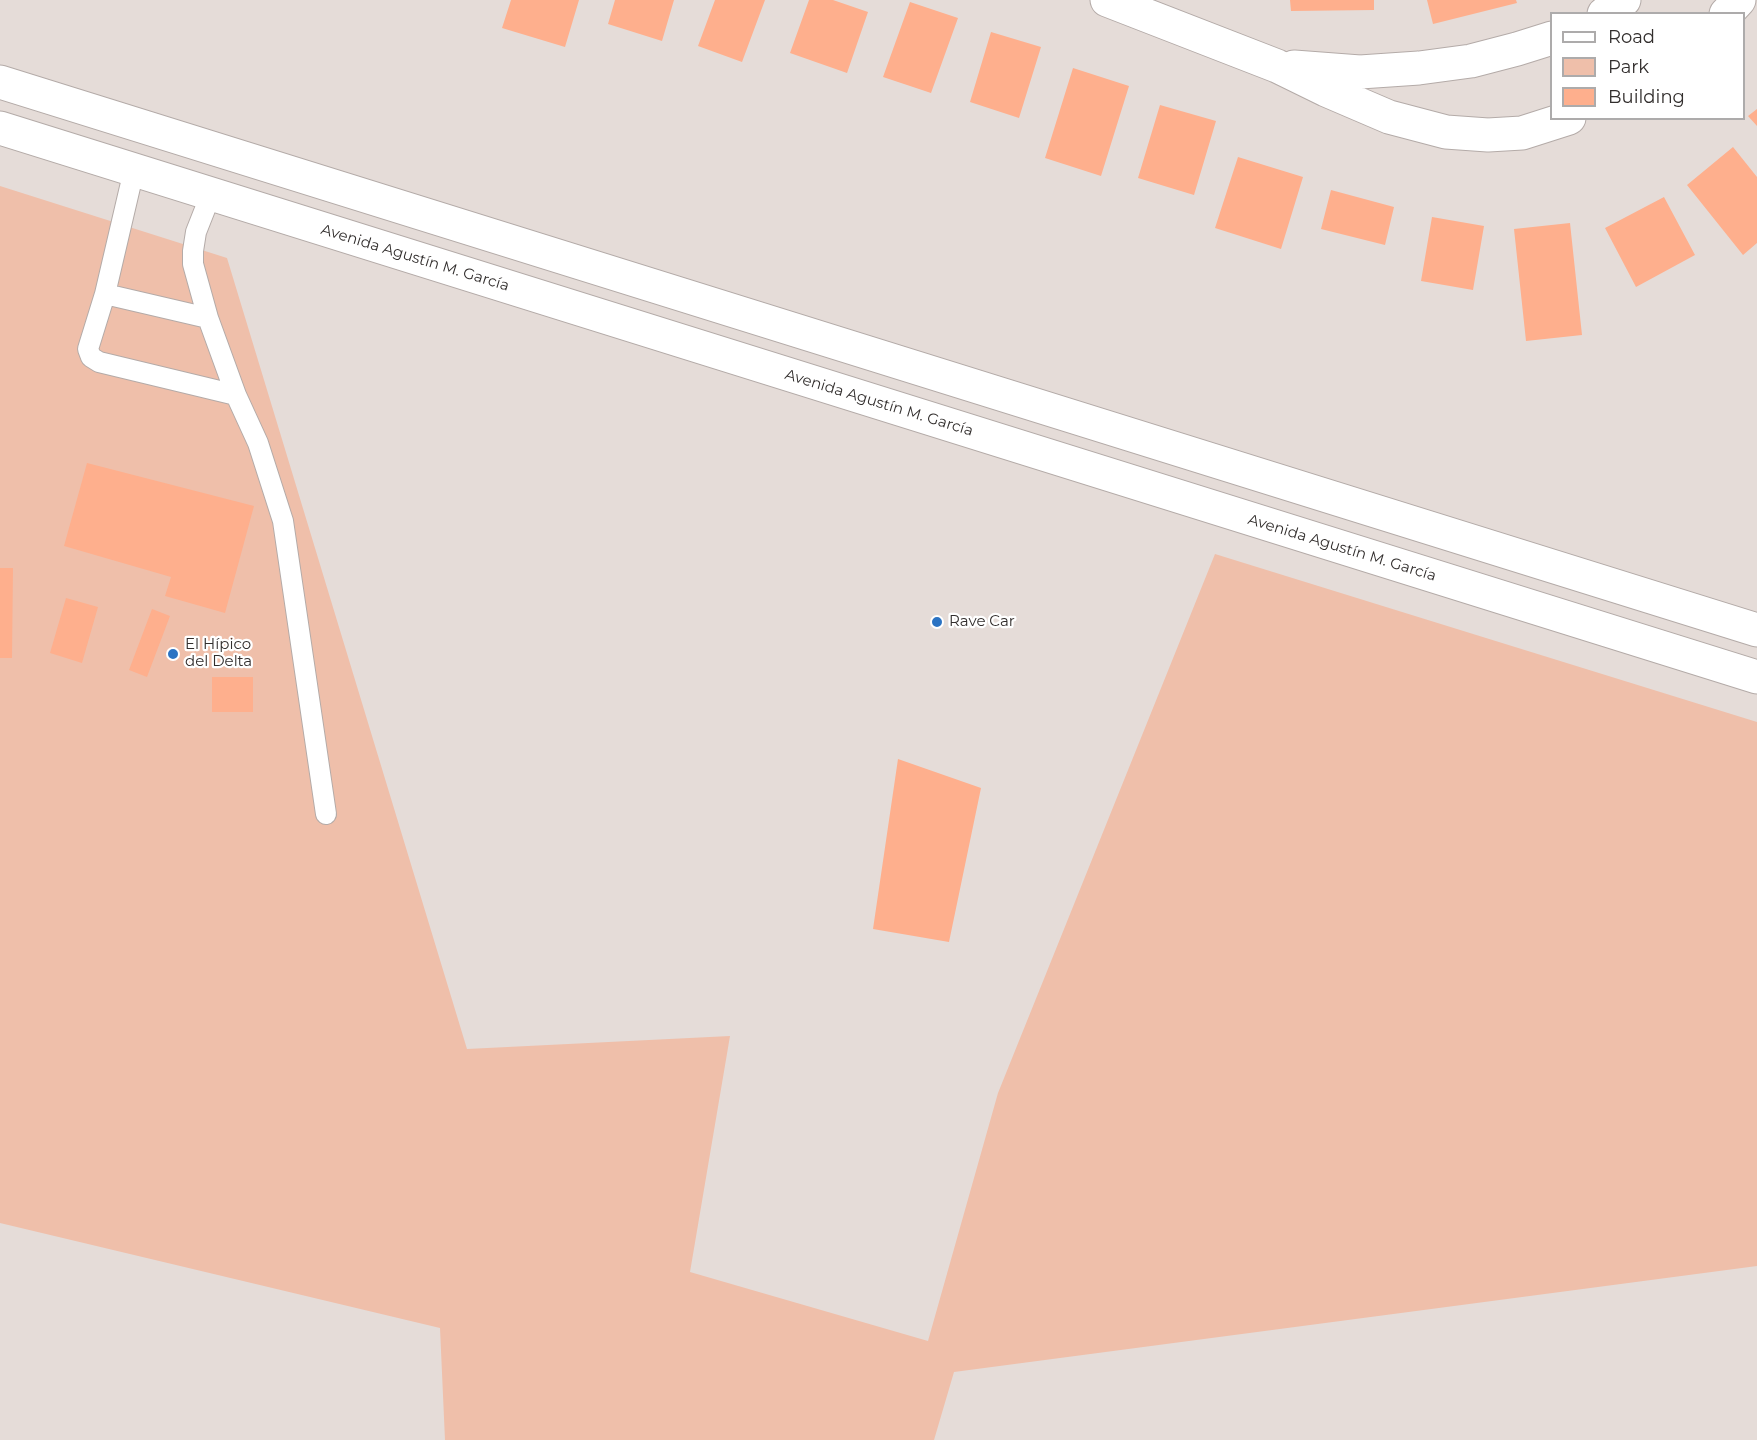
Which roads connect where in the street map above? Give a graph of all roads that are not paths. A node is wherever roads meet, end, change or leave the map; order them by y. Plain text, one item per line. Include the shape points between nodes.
1 (1107, 0) edge
2 (1624, 0) edge
3 (1739, 0) edge
4 (1607, 12) edge
5 (1728, 12) edge
6 (1550, 38) edge
7 (1277, 66) junction
8 (0, 82) edge
9 (1563, 120) edge
10 (0, 128) edge
11 (134, 170) junction
12 (211, 194) junction
13 (105, 294) junction
14 (208, 318) junction
15 (236, 395) junction
16 (1757, 630) edge
17 (1757, 677) edge
18 (326, 814) dead end

1 - 7 main road
2 - 4 main road
3 - 5 main road
6 - 7 main road via 1471,61 1419,68 1360,72
7 - 9 main road via 1389,117 1446,132 1522,133
8 - 16 main road
10 - 11 main road, Avenida Agustín M. García
11 - 12 main road, Avenida Agustín M. García
11 - 13 lane
12 - 14 lane via 193,251
12 - 17 main road, Avenida Agustín M. García
13 - 14 lane
13 - 15 lane via 88,348 92,357 99,362
14 - 15 lane
15 - 18 lane via 258,444 283,520

